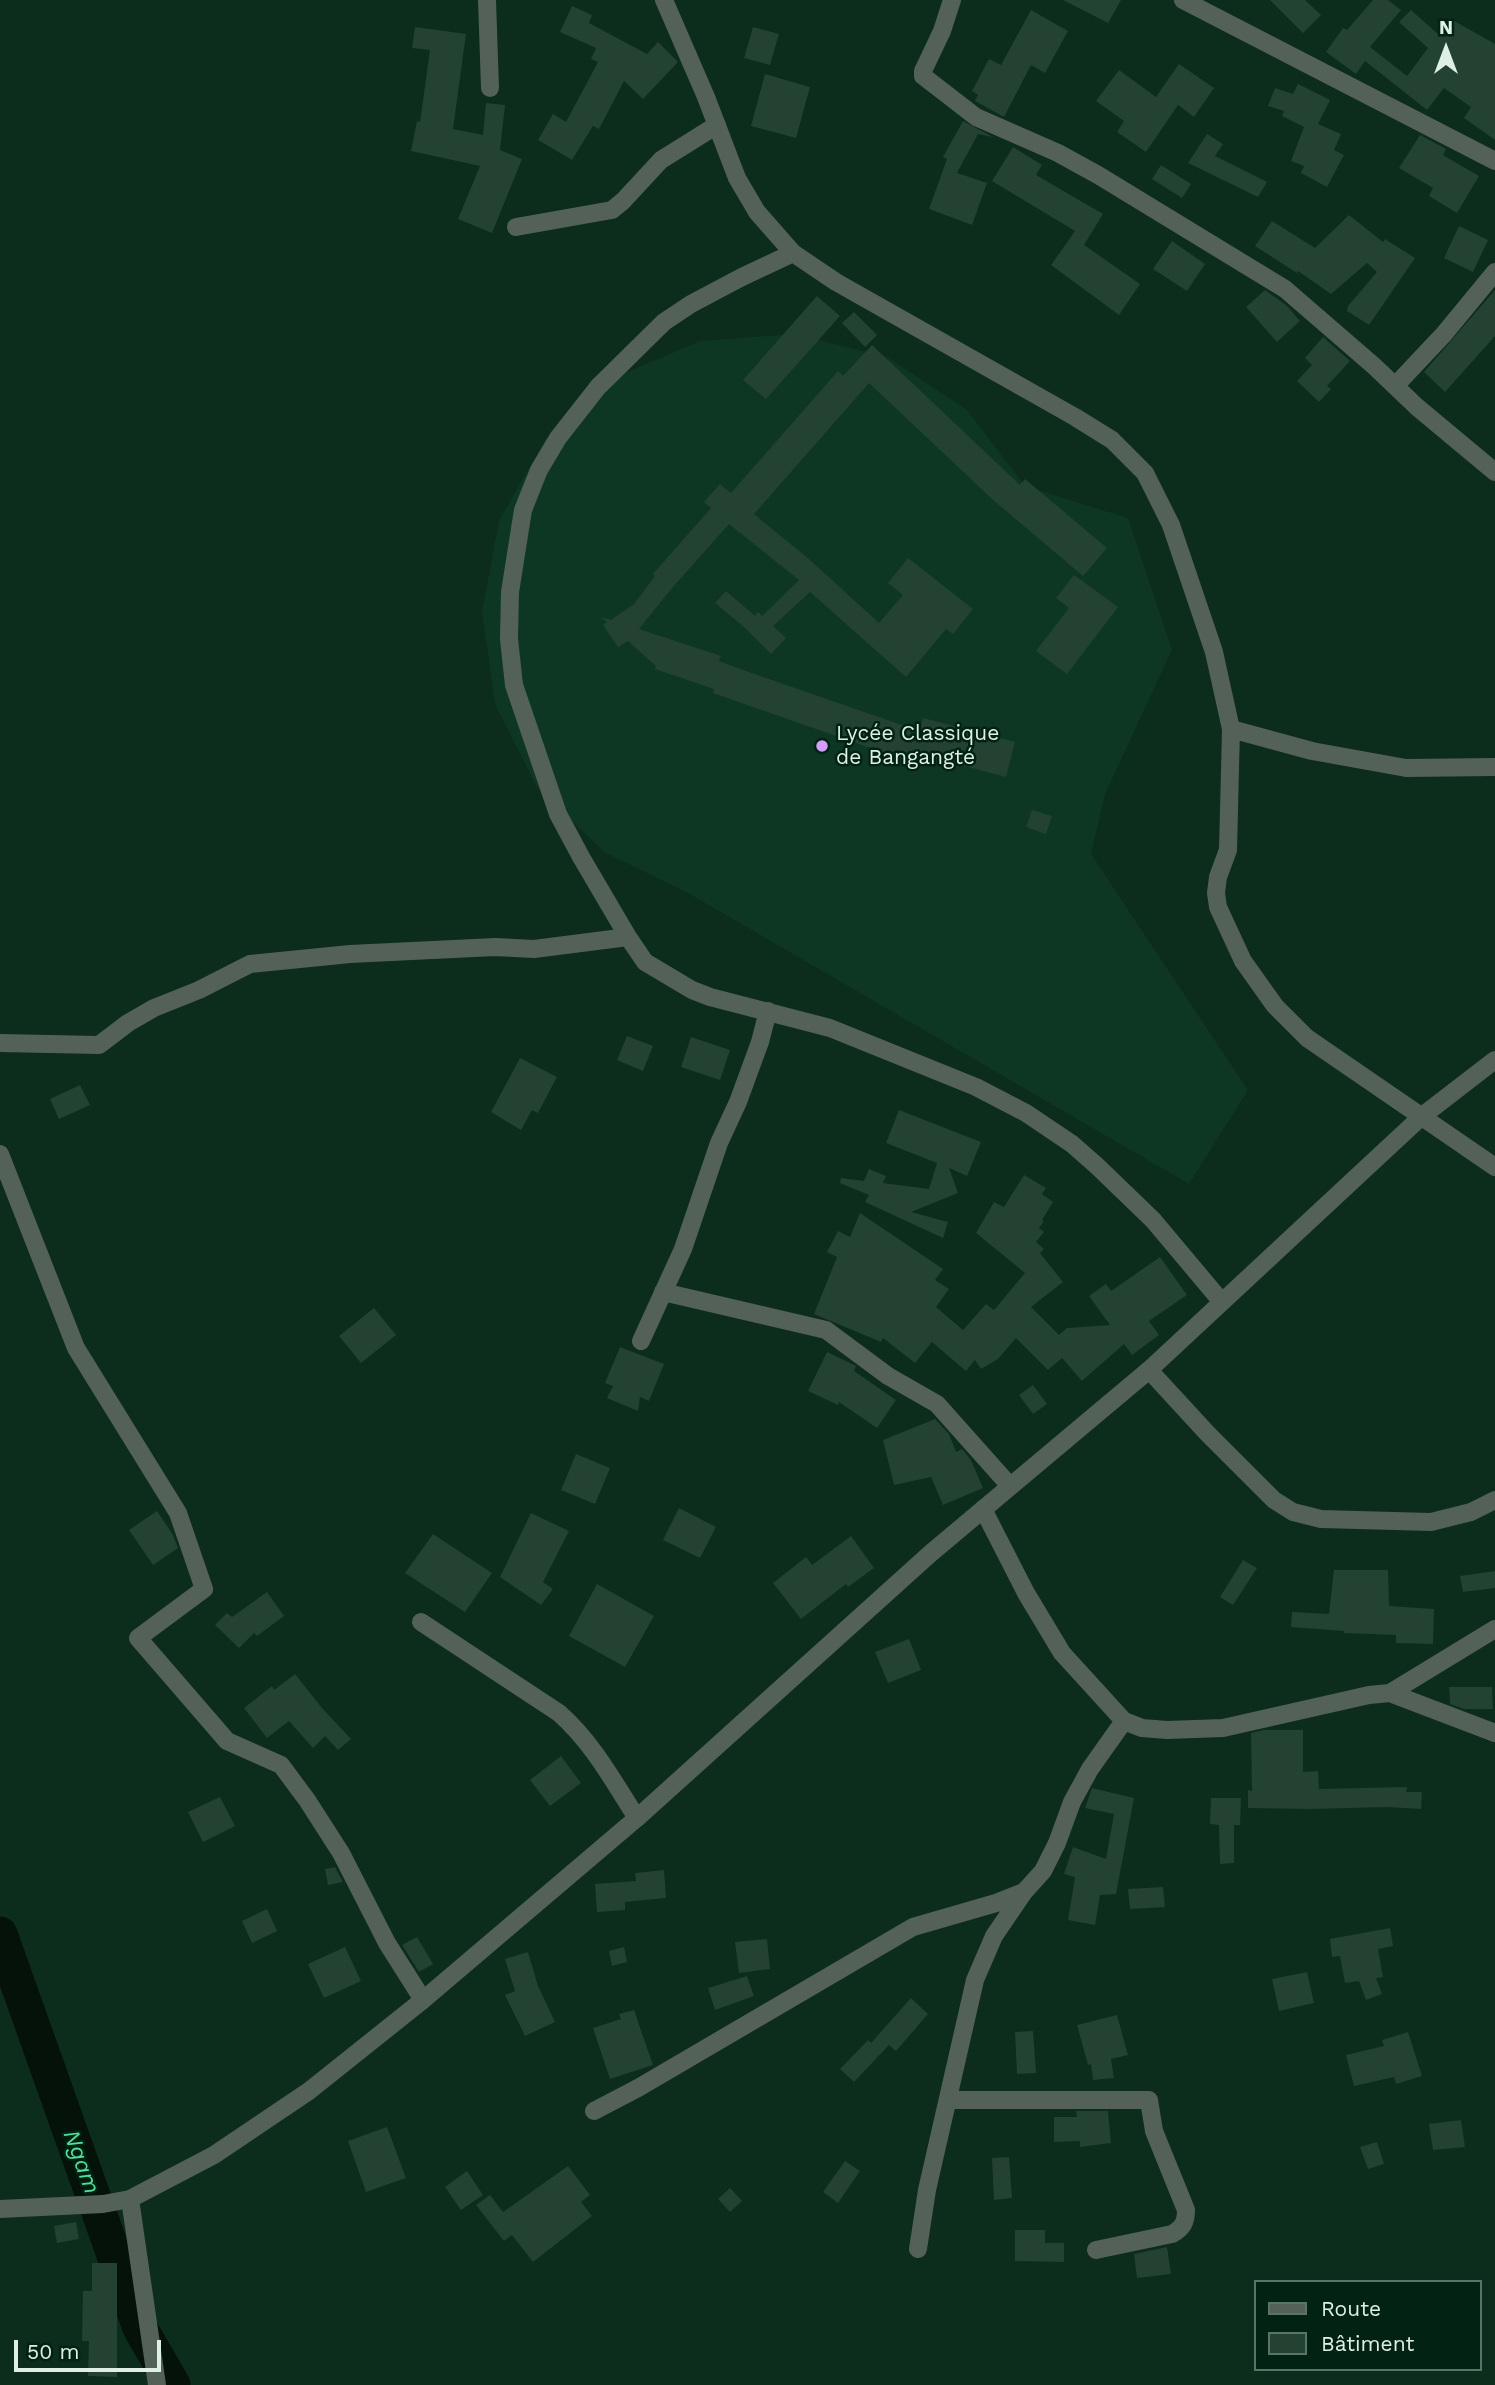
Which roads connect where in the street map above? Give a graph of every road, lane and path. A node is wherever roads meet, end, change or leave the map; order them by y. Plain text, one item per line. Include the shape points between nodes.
1 (487, 0) edge
2 (664, 0) edge
3 (952, 0) edge
4 (1183, 0) edge
5 (490, 88) dead end
6 (717, 125) junction
7 (1495, 161) edge
8 (516, 227) dead end
9 (793, 253) junction
10 (1495, 272) edge
11 (1395, 386) junction
12 (1495, 472) edge
13 (1231, 729) junction
14 (1495, 767) edge
15 (628, 937) junction
16 (768, 1011) junction
17 (0, 1043) edge
18 (1495, 1060) edge
19 (1421, 1117) junction
20 (0, 1154) edge
21 (1495, 1167) edge
22 (663, 1292) junction
23 (1221, 1301) junction
24 (641, 1341) dead end
25 (1149, 1370) junction
26 (1010, 1486) junction
27 (1495, 1500) edge
28 (983, 1509) junction
29 (421, 1622) dead end
30 (1495, 1629) edge
31 (1390, 1693) junction
32 (1124, 1721) junction
33 (1495, 1733) edge
34 (637, 1818) junction
35 (1024, 1892) junction
36 (423, 2000) junction
37 (948, 2100) junction
38 (594, 2111) dead end
39 (130, 2199) junction
40 (0, 2210) edge
41 (918, 2249) dead end
42 (1096, 2250) dead end
43 (157, 2385) edge

1 - 5 street
2 - 6 street
3 - 11 street via 923,76 976,117 1058,153 1285,289
4 - 7 street
6 - 8 street via 661,160 612,210
6 - 9 street via 737,178 757,212
9 - 13 street via 1085,423 1112,440 1145,473 1171,526 1199,605
9 - 15 street via 664,322 598,387 558,438 523,510 510,592 514,685 558,814
10 - 11 street
11 - 12 street
13 - 14 street via 1312,751 1406,768
13 - 19 street via 1228,850 1216,893 1243,961 1275,1006 1307,1038
15 - 16 street via 645,962 692,990
15 - 17 street via 534,949 350,954 250,964 154,1008 99,1045
16 - 22 street via 738,1102
16 - 23 street via 830,1028 915,1061 1026,1113 1097,1166 1153,1220
18 - 19 street
19 - 21 street
19 - 23 street
20 - 36 street via 76,1348 178,1513 204,1589 138,1638 227,1741 281,1765 341,1853
22 - 24 street
22 - 26 street via 826,1331 888,1376 937,1404
23 - 25 street
25 - 26 street
25 - 27 street via 1274,1500 1293,1512 1321,1519 1431,1522 1471,1512
26 - 28 street
28 - 32 street via 1062,1653
28 - 34 street
29 - 34 street via 579,1731
30 - 31 street
31 - 32 street via 1223,1728 1167,1730
31 - 33 street
32 - 35 street via 1078,1791 1043,1871
34 - 36 street
35 - 37 street via 994,1936 975,1980
35 - 38 street via 912,1927
36 - 39 street via 309,2091 214,2155
37 - 41 street
37 - 42 street via 1149,2100 1154,2131 1186,2220 1172,2234
39 - 40 street
39 - 43 street

